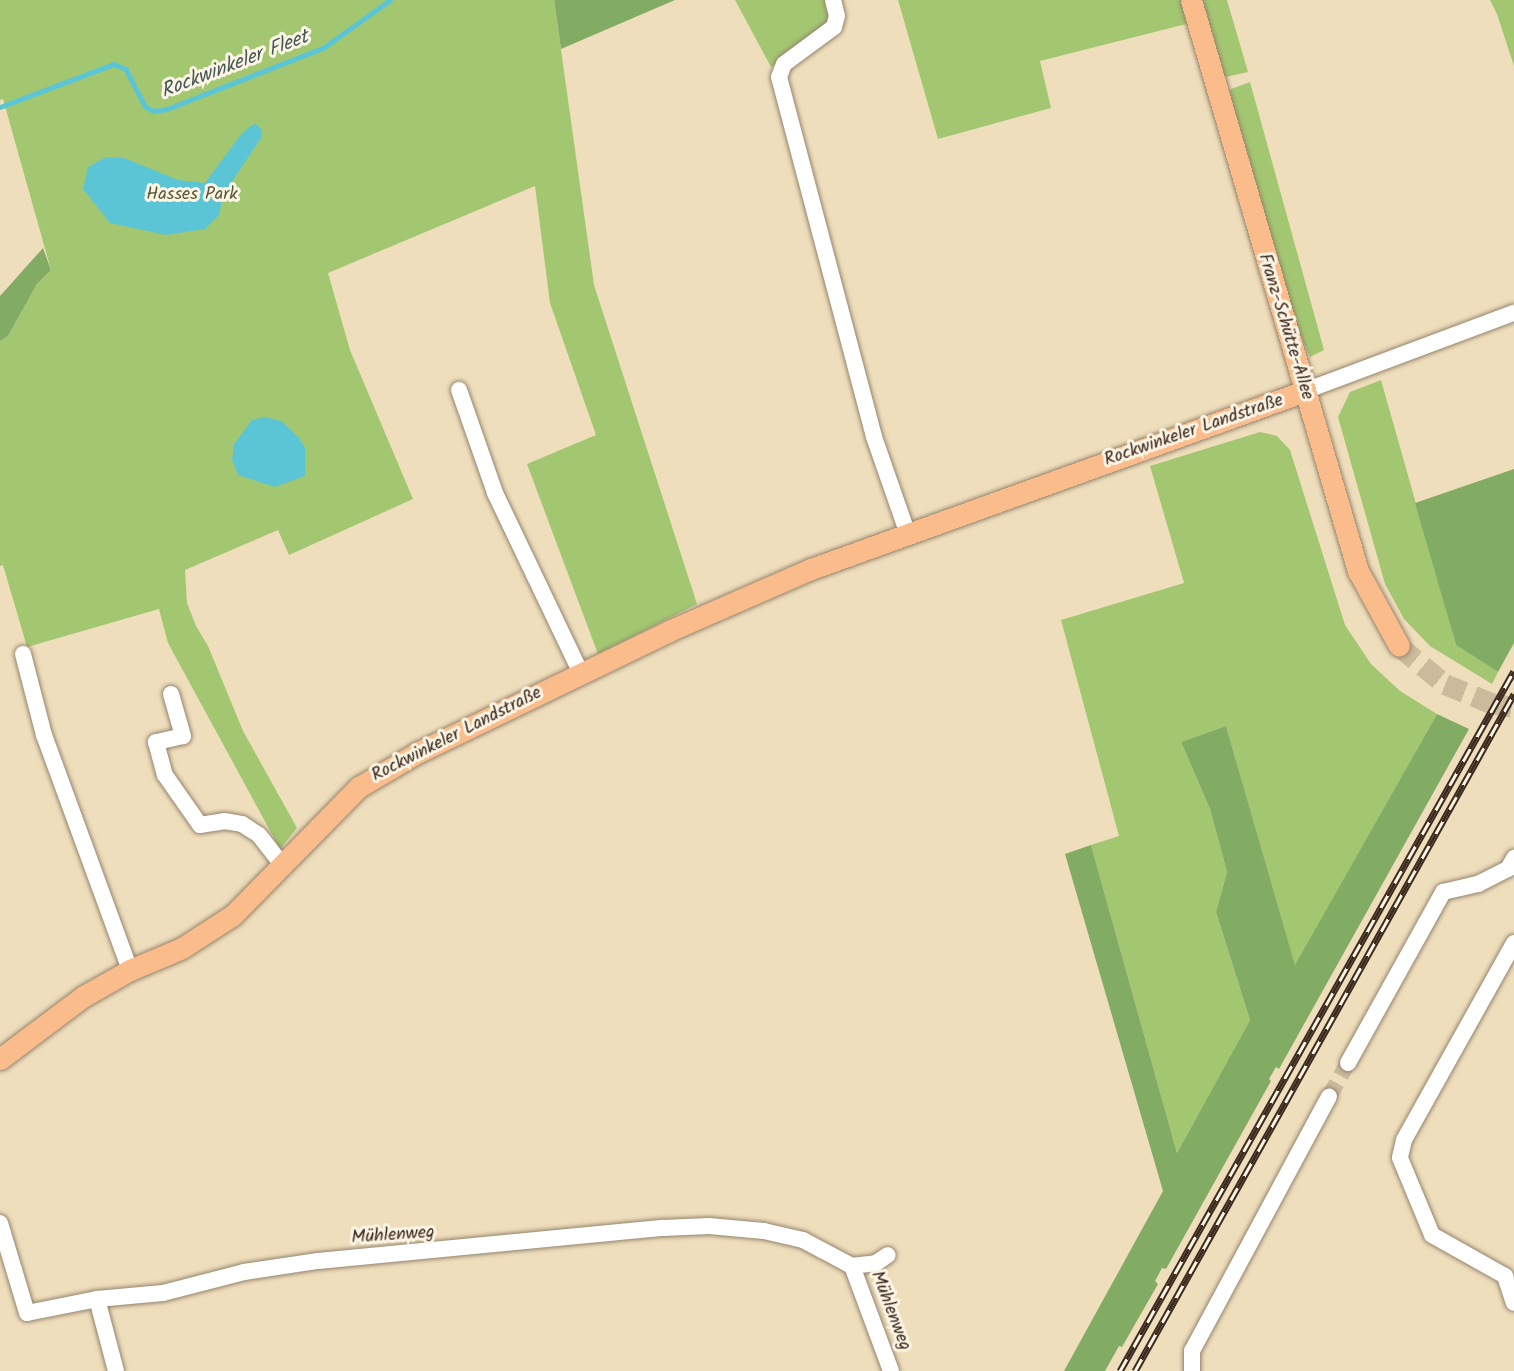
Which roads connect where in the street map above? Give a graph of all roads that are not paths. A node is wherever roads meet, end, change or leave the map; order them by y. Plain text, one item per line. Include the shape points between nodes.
1 (832, 0) edge
2 (1191, 0) edge
3 (1514, 313) edge
4 (459, 390) dead end
5 (1305, 392) junction
6 (907, 532) junction
7 (1399, 646) tunnel mouth
8 (23, 654) dead end
9 (581, 673) junction
10 (171, 694) dead end
11 (1514, 858) edge
12 (283, 866) junction
13 (1514, 943) edge
14 (130, 970) junction
15 (0, 1059) edge
16 (1348, 1063) tunnel mouth
17 (1329, 1097) tunnel mouth
18 (0, 1223) edge
19 (888, 1255) dead end
20 (852, 1266) junction
21 (97, 1299) junction
22 (1514, 1303) edge
23 (116, 1371) edge
24 (891, 1371) edge
25 (1192, 1371) edge

1 - 6 street via 837,16 834,27 784,64 779,77 874,437
2 - 5 main road, Franz-Schütte-Allee
3 - 5 street, Rockwinkeler Landstraße
4 - 9 street via 495,493
5 - 6 main road, Rockwinkeler Landstraße
5 - 7 main road, Franz-Schütte-Allee via 1363,584
6 - 9 main road, Rockwinkeler Landstraße via 811,568
8 - 14 street via 44,735
9 - 12 main road, Rockwinkeler Landstraße via 417,753 359,787
10 - 12 street via 183,736 156,742 165,775 200,825 224,821 242,824 259,835
11 - 16 street via 1508,869 1478,884 1443,892
12 - 14 main road, Rockwinkeler Landstraße via 255,898 215,929
13 - 22 street via 1413,1124 1400,1158 1432,1235 1505,1276
14 - 15 main road, Rockwinkeler Landstraße via 84,996
17 - 25 street via 1192,1351
18 - 21 street, Mühlenweg via 27,1313
19 - 20 street, Mühlenweg via 876,1263
20 - 21 street, Mühlenweg via 803,1240 764,1231 709,1226 318,1261 244,1272 163,1293
20 - 24 street, Mühlenweg
21 - 23 street

